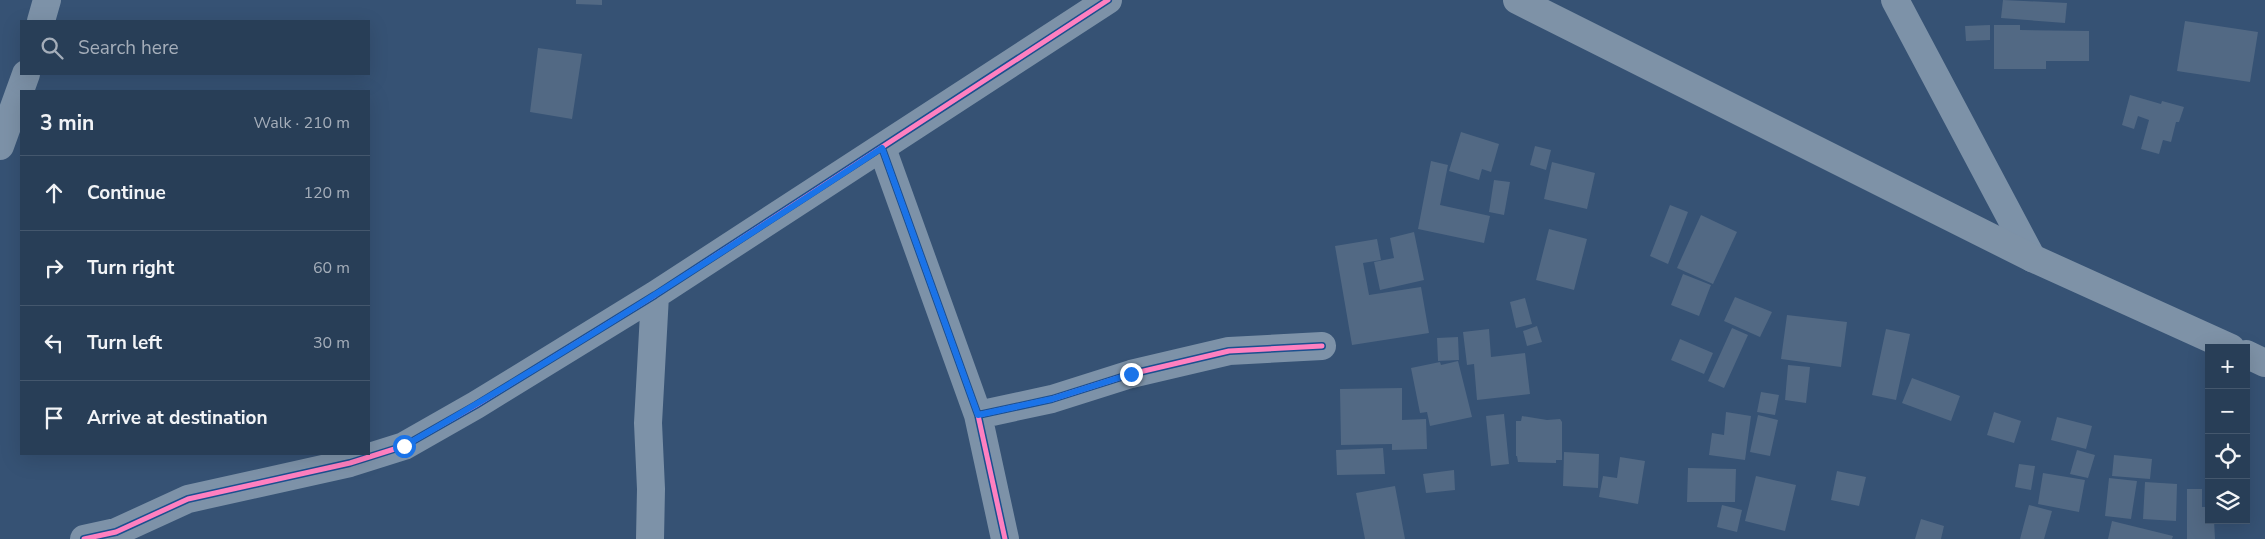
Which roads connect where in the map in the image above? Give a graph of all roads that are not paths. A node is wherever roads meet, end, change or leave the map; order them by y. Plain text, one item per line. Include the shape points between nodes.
1 (47, 0) edge
2 (1108, 0) edge
3 (1517, 0) edge
4 (1895, 0) edge
5 (41, 20) edge
6 (26, 75) edge
7 (20, 90) edge
8 (20, 91) edge
9 (0, 146) edge
10 (882, 148) junction
11 (2032, 258) junction
12 (655, 295) junction
13 (2222, 344) edge
14 (1322, 346) dead end
15 (2250, 356) edge
16 (2265, 363) edge
17 (978, 415) junction
18 (84, 539) edge
19 (650, 539) edge
20 (1005, 539) edge

1 - 5 street
2 - 10 street
3 - 11 highway
4 - 11 street
6 - 7 street
8 - 9 street
10 - 12 street
10 - 17 street
11 - 13 highway
12 - 18 street via 404,446 350,464 188,499 116,532
12 - 19 street via 648,422
14 - 17 street via 1229,351 1131,374 1052,399
15 - 16 highway
17 - 20 street

